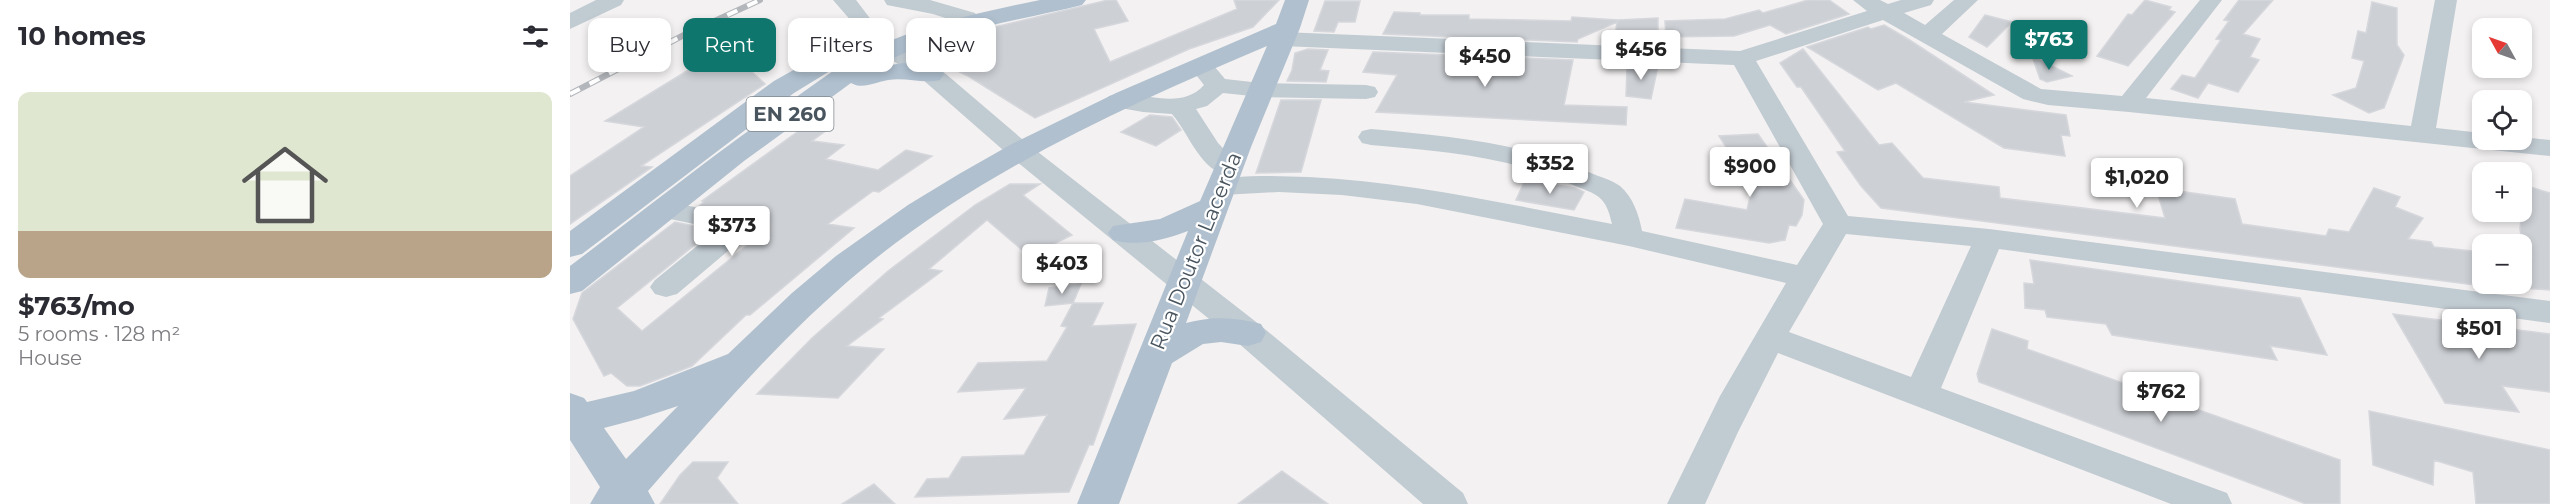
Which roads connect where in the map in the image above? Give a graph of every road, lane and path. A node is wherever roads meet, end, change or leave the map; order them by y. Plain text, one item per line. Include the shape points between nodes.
1 (613, 0) edge
2 (844, 0) edge
3 (1074, 0) edge
4 (1923, 0) edge
5 (1967, 0) edge
6 (2211, 0) edge
7 (2446, 0) edge
8 (901, 1) edge
9 (1874, 6) edge
10 (1042, 7) junction
11 (860, 18) edge
12 (878, 18) edge
13 (967, 18) joint
14 (570, 22) edge
15 (1289, 22) edge
16 (894, 34) edge
17 (1926, 36) junction
18 (894, 48) edge
19 (1742, 58) junction
20 (1208, 71) junction
21 (808, 72) edge
22 (849, 72) edge
23 (931, 74) junction
24 (1264, 82) junction
25 (1366, 92) dead end
26 (1118, 101) junction
27 (2130, 104) junction
28 (1179, 106) junction
29 (790, 114) junction
30 (2422, 135) junction
31 (1371, 137) dead end
32 (2550, 148) edge
33 (1020, 151) junction
34 (687, 161) junction
35 (722, 162) junction
36 (1221, 187) junction
37 (666, 210) junction
38 (1838, 224) junction
39 (1124, 233) junction
40 (1629, 237) junction
41 (1989, 238) junction
42 (570, 247) edge
43 (1805, 277) junction
44 (570, 283) edge
45 (1185, 283) junction
46 (666, 287) dead end
47 (2550, 312) edge
48 (1248, 333) junction
49 (1770, 337) junction
50 (1154, 357) junction
51 (744, 360) junction
52 (1921, 394) junction
53 (574, 413) edge
54 (623, 499) edge
55 (1098, 504) edge
56 (1449, 504) edge
57 (1686, 504) edge
58 (2213, 504) edge

1 - 14 street
2 - 11 street
3 - 10 main road, EN 260
4 - 9 street
5 - 17 street
6 - 27 street
7 - 30 street
8 - 12 street via 879,8
8 - 13 street
9 - 17 street
9 - 19 street
10 - 13 main road, EN 260
10 - 16 main road, EN 260 via 962,26
15 - 19 street
15 - 20 main road
15 - 24 main road, Rua Doutor Lacerda
17 - 27 street via 2032,94
18 - 23 street
19 - 38 street
20 - 24 main road via 1238,65
20 - 26 main road
20 - 28 street via 1214,90
21 - 34 main road, EN 260
22 - 29 main road, EN 260
23 - 29 main road via 906,70 878,74
23 - 33 street
24 - 25 street
24 - 36 main road, Rua Doutor Lacerda
26 - 28 street
26 - 33 main road
27 - 30 street
28 - 36 street via 1207,147
29 - 35 main road, EN 260
30 - 32 street
31 - 40 street via 1468,146 1521,156 1578,176 1612,193 1625,214
33 - 39 street
33 - 51 main road via 871,246 788,314
34 - 35 main road
34 - 42 main road, EN 260
35 - 37 main road, EN 260
36 - 39 main road via 1183,222 1154,232
36 - 40 street via 1342,186 1417,196
36 - 45 main road, Rua Doutor Lacerda
37 - 44 main road, EN 260
37 - 46 street via 725,221 738,228
38 - 41 street
38 - 43 street
39 - 45 street
40 - 43 street
41 - 47 street
41 - 52 street
43 - 49 street
45 - 48 street
45 - 50 main road, Rua Doutor Lacerda
48 - 50 main road via 1214,328 1173,342
48 - 56 street
49 - 52 street
49 - 57 street via 1716,436
50 - 55 main road, Rua Doutor Lacerda
51 - 53 main road via 638,405
51 - 54 main road
52 - 58 street
53 - 54 main road

